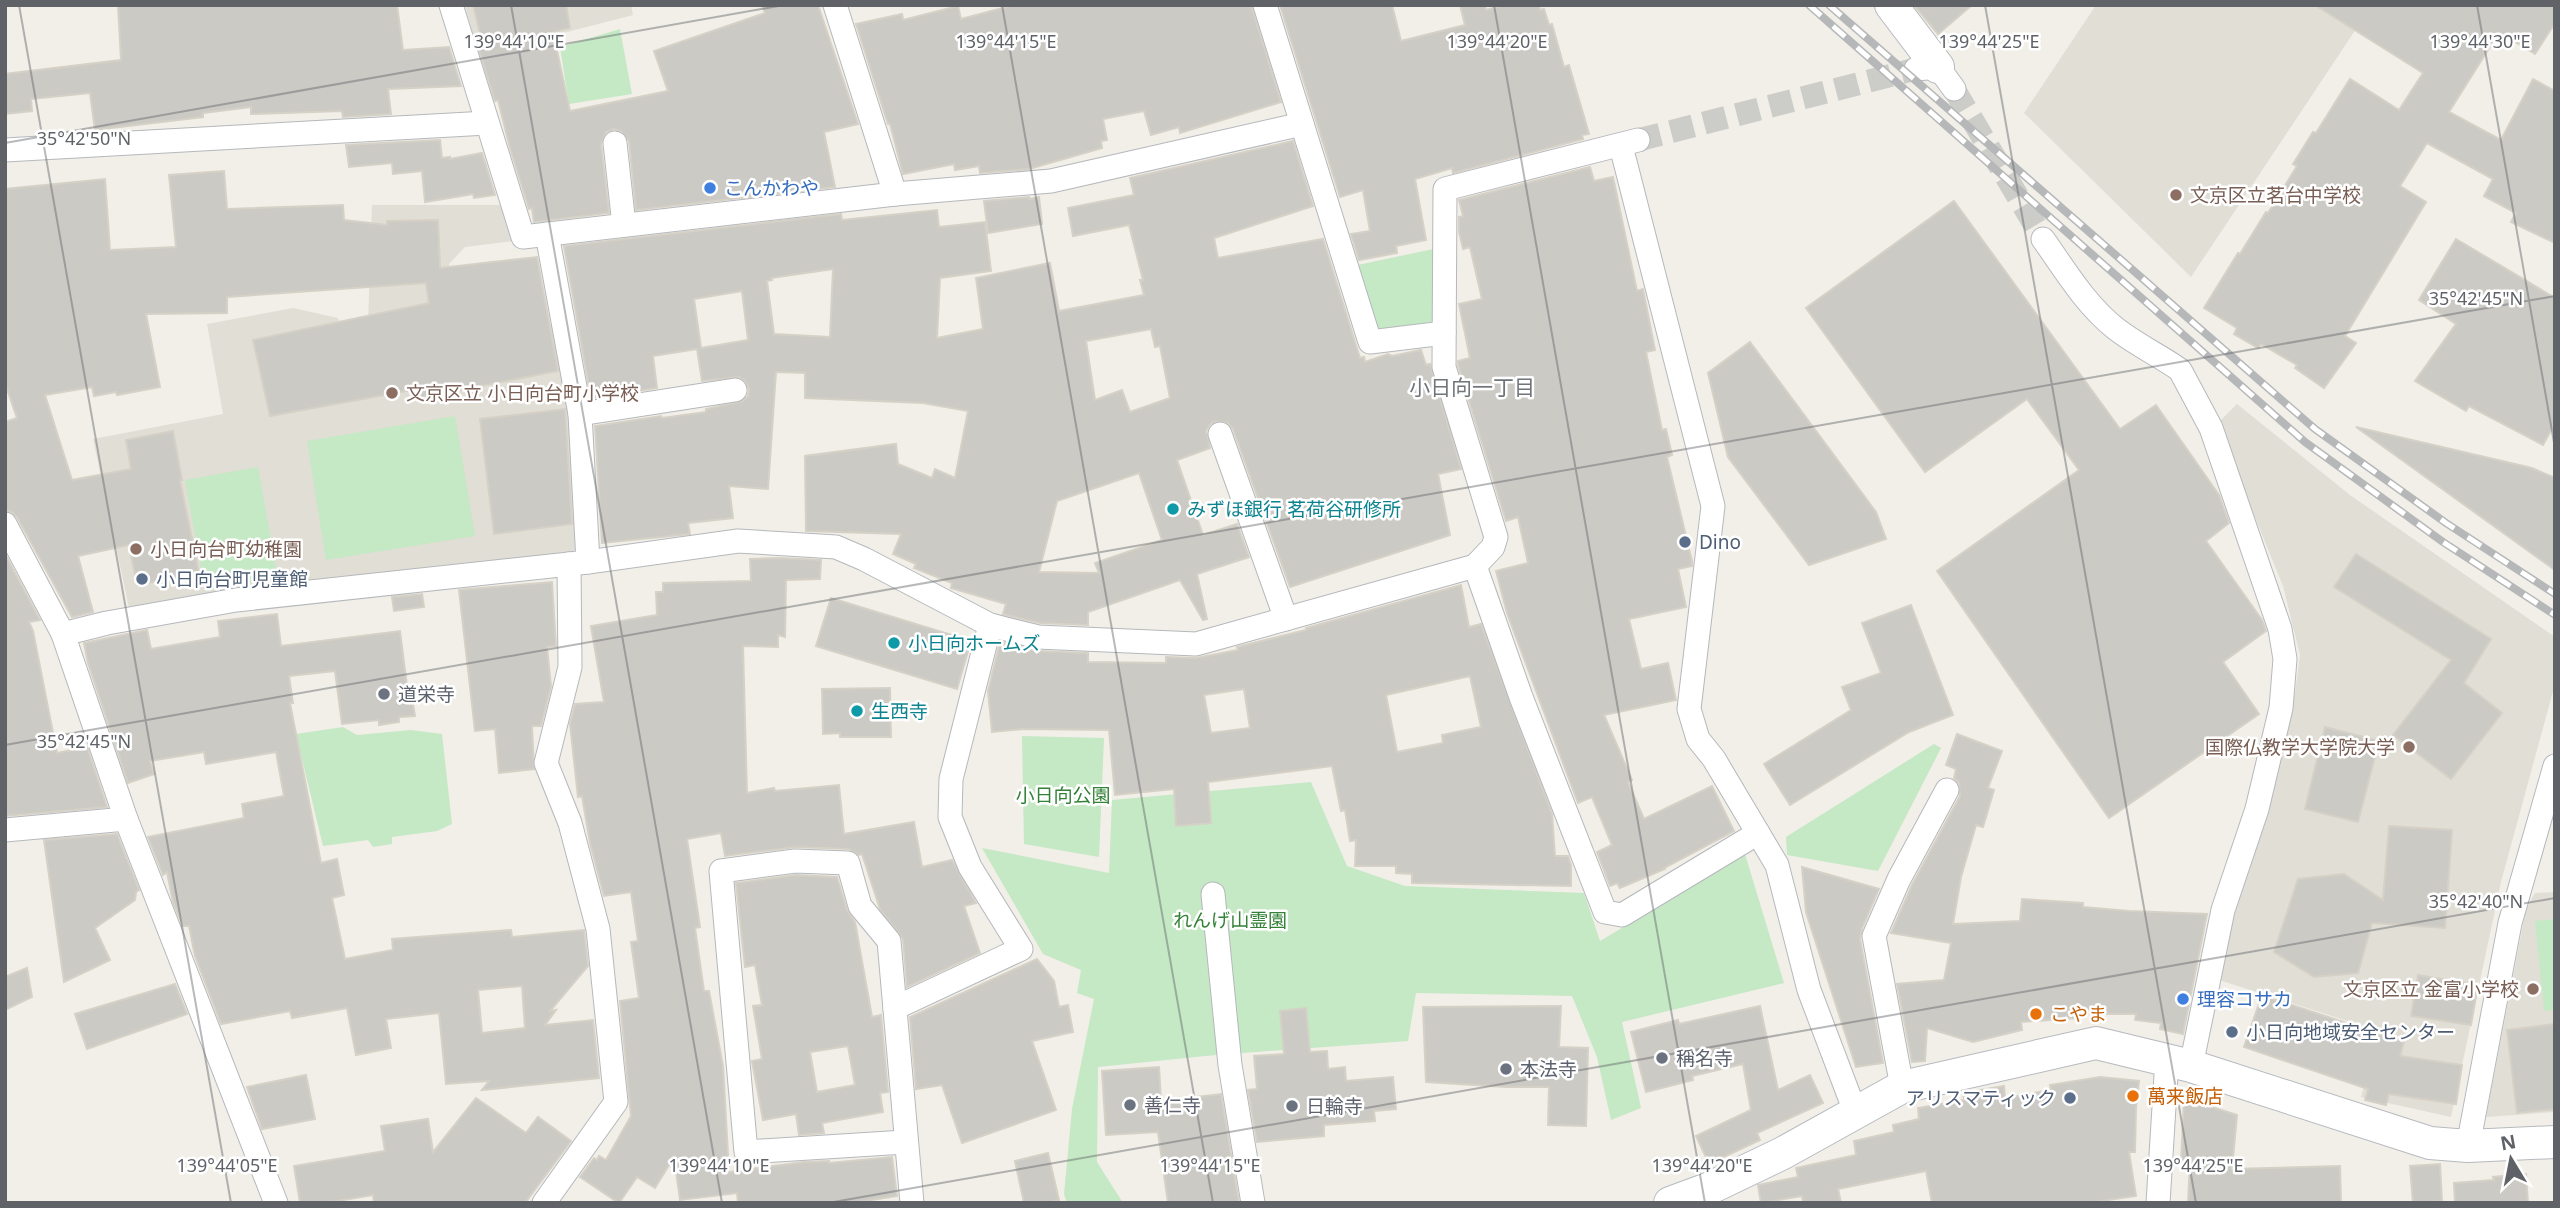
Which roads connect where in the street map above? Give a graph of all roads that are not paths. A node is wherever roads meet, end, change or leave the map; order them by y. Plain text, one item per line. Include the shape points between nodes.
1 (451, 5) edge
2 (835, 5) edge
3 (1265, 5) edge
4 (1891, 5) edge
5 (1936, 75) tunnel mouth
6 (487, 123) junction
7 (1303, 124) junction
8 (615, 143) dead end
9 (5, 150) edge
10 (895, 194) junction
11 (624, 225) junction
12 (547, 234) junction
13 (2043, 239) tunnel mouth
14 (1444, 333) junction
15 (735, 390) dead end
16 (580, 414) junction
17 (1220, 434) dead end
18 (5, 524) edge
19 (578, 563) junction
20 (1475, 566) junction
21 (1286, 619) junction
22 (990, 625) junction
23 (63, 634) junction
24 (2555, 766) edge
25 (1947, 790) dead end
26 (126, 819) junction
27 (5, 830) edge
28 (1758, 833) junction
29 (1213, 894) dead end
30 (895, 1008) junction
31 (2179, 1062) junction
32 (1902, 1087) junction
33 (1856, 1114) junction
34 (905, 1142) junction
35 (2555, 1142) edge
36 (2468, 1146) junction
37 (275, 1203) edge
38 (544, 1203) edge
39 (912, 1203) edge
40 (1253, 1203) edge
41 (1670, 1203) edge
42 (2158, 1203) edge

1 - 6 street
2 - 10 street
3 - 7 street
4 - 5 street
6 - 9 street
6 - 12 street via 523,237
7 - 10 street via 1051,181
7 - 14 street via 1370,342
8 - 11 street
10 - 11 street
11 - 12 street
12 - 16 street
13 - 31 street via 2094,309 2180,370 2187,380 2211,428 2259,562 2285,659 2281,708 2257,809
14 - 20 street via 1444,367 1496,537
14 - 28 street via 1445,188 1629,143 1713,506 1689,709 1698,739
15 - 16 street
16 - 19 street
17 - 21 street
18 - 23 street
19 - 22 street via 738,541 836,547
19 - 23 street via 236,600
19 - 38 street via 570,667 546,763 570,823 598,929 617,1102
20 - 21 street
20 - 28 street via 1605,912 1622,915
21 - 22 street via 1196,644 1038,637
22 - 30 street via 951,779 950,817 970,867 1021,949
23 - 26 street
24 - 36 street via 2510,923
25 - 32 street via 1874,936
26 - 27 street
26 - 37 street
28 - 33 street via 1777,865 1809,990
29 - 40 street via 1230,1065
30 - 34 street
30 - 34 street via 890,941 860,906 848,863 795,861 721,871 746,1152
31 - 32 street via 2096,1043
31 - 36 street via 2430,1143
31 - 42 street
32 - 33 street
33 - 41 street via 1708,1189
34 - 39 street
35 - 36 street

